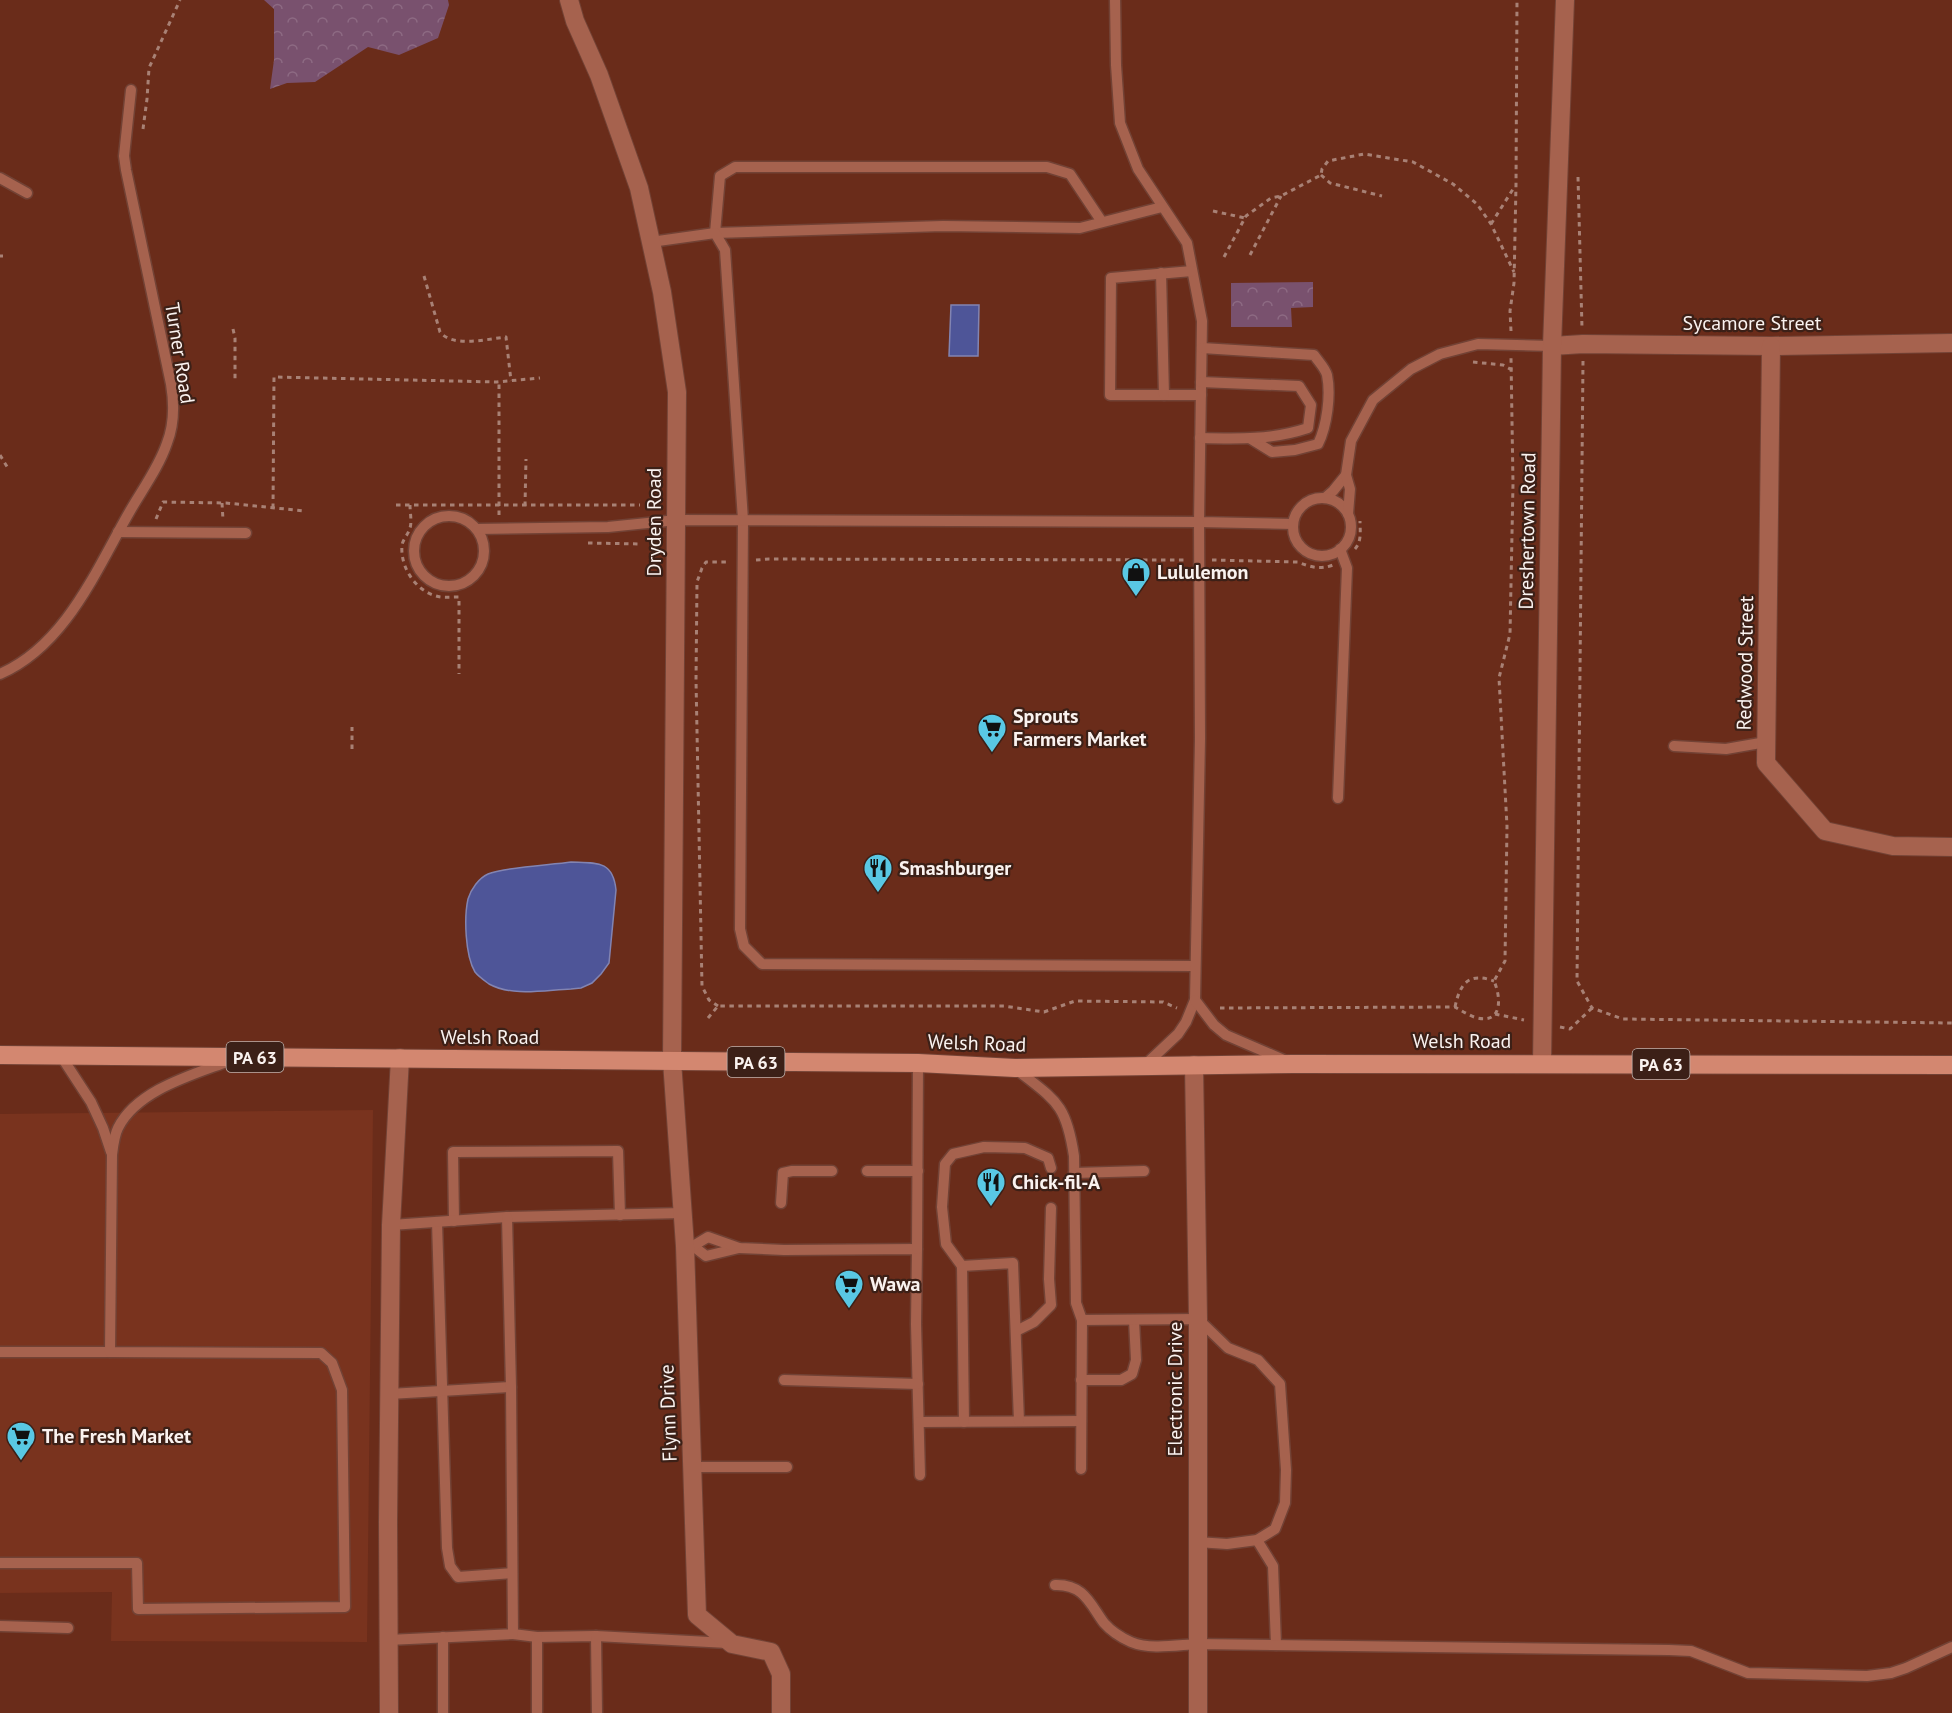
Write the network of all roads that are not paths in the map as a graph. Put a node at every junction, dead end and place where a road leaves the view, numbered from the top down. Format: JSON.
{"nodes":[{"id":1,"x":569,"y":0,"type":"edge"},
{"id":2,"x":1115,"y":0,"type":"edge"},
{"id":3,"x":1565,"y":0,"type":"edge"},
{"id":4,"x":131,"y":90,"type":"dead end"},
{"id":5,"x":0,"y":178,"type":"edge"},
{"id":6,"x":27,"y":193,"type":"dead end"},
{"id":7,"x":1162,"y":207,"type":"junction"},
{"id":8,"x":1102,"y":222,"type":"junction"},
{"id":9,"x":715,"y":233,"type":"junction"},
{"id":10,"x":651,"y":242,"type":"junction"},
{"id":11,"x":1192,"y":271,"type":"junction"},
{"id":12,"x":1161,"y":273,"type":"junction"},
{"id":13,"x":1952,"y":343,"type":"edge"},
{"id":14,"x":1552,"y":346,"type":"junction"},
{"id":15,"x":1771,"y":346,"type":"junction"},
{"id":16,"x":1202,"y":348,"type":"junction"},
{"id":17,"x":1201,"y":382,"type":"junction"},
{"id":18,"x":1164,"y":395,"type":"junction"},
{"id":19,"x":1201,"y":395,"type":"junction"},
{"id":20,"x":1200,"y":438,"type":"junction"},
{"id":21,"x":1251,"y":440,"type":"junction"},
{"id":22,"x":1346,"y":475,"type":"junction"},
{"id":23,"x":1324,"y":498,"type":"junction"},
{"id":24,"x":1348,"y":514,"type":"junction"},
{"id":25,"x":676,"y":520,"type":"junction"},
{"id":26,"x":743,"y":520,"type":"junction"},
{"id":27,"x":1199,"y":522,"type":"junction"},
{"id":28,"x":1293,"y":524,"type":"junction"},
{"id":29,"x":477,"y":529,"type":"junction"},
{"id":30,"x":118,"y":532,"type":"junction"},
{"id":31,"x":246,"y":533,"type":"dead end"},
{"id":32,"x":1340,"y":549,"type":"junction"},
{"id":33,"x":0,"y":674,"type":"edge"},
{"id":34,"x":1766,"y":742,"type":"junction"},
{"id":35,"x":1674,"y":746,"type":"dead end"},
{"id":36,"x":1338,"y":798,"type":"dead end"},
{"id":37,"x":1952,"y":847,"type":"edge"},
{"id":38,"x":1195,"y":966,"type":"junction"},
{"id":39,"x":1195,"y":1000,"type":"junction"},
{"id":40,"x":0,"y":1055,"type":"edge"},
{"id":41,"x":61,"y":1056,"type":"junction"},
{"id":42,"x":240,"y":1057,"type":"junction"},
{"id":43,"x":400,"y":1058,"type":"junction"},
{"id":44,"x":672,"y":1061,"type":"junction"},
{"id":45,"x":918,"y":1063,"type":"junction"},
{"id":46,"x":1293,"y":1064,"type":"junction"},
{"id":47,"x":1542,"y":1064,"type":"junction"},
{"id":48,"x":1194,"y":1065,"type":"junction"},
{"id":49,"x":1952,"y":1065,"type":"edge"},
{"id":50,"x":1144,"y":1066,"type":"junction"},
{"id":51,"x":1015,"y":1068,"type":"junction"},
{"id":52,"x":112,"y":1155,"type":"junction"},
{"id":53,"x":1051,"y":1168,"type":"dead end"},
{"id":54,"x":832,"y":1171,"type":"dead end"},
{"id":55,"x":867,"y":1171,"type":"dead end"},
{"id":56,"x":918,"y":1171,"type":"junction"},
{"id":57,"x":1144,"y":1171,"type":"dead end"},
{"id":58,"x":1074,"y":1173,"type":"junction"},
{"id":59,"x":781,"y":1203,"type":"dead end"},
{"id":60,"x":1051,"y":1208,"type":"dead end"},
{"id":61,"x":683,"y":1213,"type":"junction"},
{"id":62,"x":620,"y":1215,"type":"junction"},
{"id":63,"x":507,"y":1217,"type":"junction"},
{"id":64,"x":454,"y":1221,"type":"junction"},
{"id":65,"x":437,"y":1222,"type":"junction"},
{"id":66,"x":391,"y":1225,"type":"junction"},
{"id":67,"x":689,"y":1247,"type":"junction"},
{"id":68,"x":739,"y":1248,"type":"junction"},
{"id":69,"x":917,"y":1249,"type":"junction"},
{"id":70,"x":962,"y":1266,"type":"junction"},
{"id":71,"x":1198,"y":1319,"type":"junction"},
{"id":72,"x":1082,"y":1320,"type":"junction"},
{"id":73,"x":1134,"y":1320,"type":"junction"},
{"id":74,"x":1016,"y":1331,"type":"junction"},
{"id":75,"x":0,"y":1352,"type":"edge"},
{"id":76,"x":110,"y":1352,"type":"junction"},
{"id":77,"x":784,"y":1380,"type":"dead end"},
{"id":78,"x":1082,"y":1380,"type":"junction"},
{"id":79,"x":918,"y":1384,"type":"junction"},
{"id":80,"x":511,"y":1387,"type":"junction"},
{"id":81,"x":444,"y":1391,"type":"junction"},
{"id":82,"x":389,"y":1394,"type":"junction"},
{"id":83,"x":1019,"y":1421,"type":"junction"},
{"id":84,"x":1081,"y":1421,"type":"junction"},
{"id":85,"x":919,"y":1422,"type":"junction"},
{"id":86,"x":964,"y":1422,"type":"junction"},
{"id":87,"x":692,"y":1467,"type":"junction"},
{"id":88,"x":787,"y":1467,"type":"dead end"},
{"id":89,"x":1081,"y":1469,"type":"dead end"},
{"id":90,"x":920,"y":1475,"type":"dead end"},
{"id":91,"x":1257,"y":1540,"type":"junction"},
{"id":92,"x":1197,"y":1542,"type":"junction"},
{"id":93,"x":0,"y":1563,"type":"edge"},
{"id":94,"x":512,"y":1573,"type":"junction"},
{"id":95,"x":1055,"y":1585,"type":"dead end"},
{"id":96,"x":0,"y":1626,"type":"edge"},
{"id":97,"x":68,"y":1628,"type":"dead end"},
{"id":98,"x":513,"y":1635,"type":"junction"},
{"id":99,"x":596,"y":1636,"type":"junction"},
{"id":100,"x":443,"y":1637,"type":"junction"},
{"id":101,"x":537,"y":1637,"type":"junction"},
{"id":102,"x":388,"y":1640,"type":"junction"},
{"id":103,"x":732,"y":1644,"type":"junction"},
{"id":104,"x":1197,"y":1644,"type":"junction"},
{"id":105,"x":1276,"y":1645,"type":"junction"},
{"id":106,"x":1952,"y":1647,"type":"edge"},
{"id":107,"x":389,"y":1713,"type":"edge"},
{"id":108,"x":443,"y":1713,"type":"edge"},
{"id":109,"x":537,"y":1713,"type":"edge"},
{"id":110,"x":597,"y":1713,"type":"edge"},
{"id":111,"x":781,"y":1713,"type":"edge"},
{"id":112,"x":1198,"y":1713,"type":"edge"}],
"edges":[{"from":1,"to":10,"type":"street","name":"Dryden Road"},
{"from":2,"to":7,"type":"lane"},
{"from":3,"to":14,"type":"street","name":"Dreshertown Road"},
{"from":4,"to":30,"type":"lane","name":"Turner Road"},
{"from":5,"to":6,"type":"lane"},
{"from":7,"to":8,"type":"lane"},
{"from":7,"to":11,"type":"lane"},
{"from":8,"to":9,"type":"lane"},
{"from":8,"to":9,"type":"lane"},
{"from":9,"to":10,"type":"lane"},
{"from":9,"to":26,"type":"lane"},
{"from":10,"to":25,"type":"street","name":"Dryden Road"},
{"from":11,"to":12,"type":"lane"},
{"from":11,"to":16,"type":"lane"},
{"from":12,"to":18,"type":"lane"},
{"from":12,"to":18,"type":"lane"},
{"from":13,"to":15,"type":"street","name":"Sycamore Street"},
{"from":14,"to":15,"type":"street","name":"Sycamore Street"},
{"from":14,"to":22,"type":"lane"},
{"from":14,"to":47,"type":"street","name":"Dreshertown Road"},
{"from":15,"to":34,"type":"street","name":"Redwood Street"},
{"from":16,"to":17,"type":"lane"},
{"from":16,"to":21,"type":"lane"},
{"from":17,"to":19,"type":"lane"},
{"from":17,"to":21,"type":"lane"},
{"from":18,"to":19,"type":"lane"},
{"from":19,"to":20,"type":"lane"},
{"from":20,"to":21,"type":"lane"},
{"from":20,"to":27,"type":"lane"},
{"from":22,"to":23,"type":"lane"},
{"from":22,"to":24,"type":"lane"},
{"from":23,"to":24,"type":"lane"},
{"from":23,"to":28,"type":"lane"},
{"from":24,"to":32,"type":"lane"},
{"from":25,"to":26,"type":"lane"},
{"from":25,"to":29,"type":"lane"},
{"from":25,"to":44,"type":"street","name":"Dryden Road"},
{"from":26,"to":27,"type":"lane"},
{"from":26,"to":38,"type":"lane"},
{"from":27,"to":28,"type":"lane"},
{"from":27,"to":38,"type":"lane"},
{"from":28,"to":32,"type":"lane"},
{"from":29,"to":29,"type":"lane"},
{"from":30,"to":31,"type":"lane"},
{"from":30,"to":33,"type":"lane","name":"Turner Road"},
{"from":32,"to":36,"type":"lane"},
{"from":34,"to":35,"type":"lane"},
{"from":34,"to":37,"type":"street","name":"Redwood Street"},
{"from":38,"to":39,"type":"lane"},
{"from":39,"to":46,"type":"lane"},
{"from":39,"to":50,"type":"lane"},
{"from":40,"to":41,"type":"main road","name":"Welsh Road","number":"PA 63"},
{"from":41,"to":42,"type":"main road","name":"Welsh Road","number":"PA 63"},
{"from":41,"to":52,"type":"lane"},
{"from":42,"to":43,"type":"main road","name":"Welsh Road","number":"PA 63"},
{"from":42,"to":52,"type":"lane"},
{"from":43,"to":44,"type":"main road","name":"Welsh Road","number":"PA 63"},
{"from":43,"to":66,"type":"street"},
{"from":44,"to":45,"type":"main road","name":"Welsh Road","number":"PA 63"},
{"from":44,"to":61,"type":"street","name":"Flynn Drive"},
{"from":45,"to":51,"type":"main road","name":"Welsh Road","number":"PA 63"},
{"from":45,"to":56,"type":"lane"},
{"from":46,"to":47,"type":"main road","name":"Welsh Road","number":"PA 63"},
{"from":46,"to":48,"type":"main road","name":"Welsh Road","number":"PA 63"},
{"from":47,"to":49,"type":"main road","name":"Welsh Road","number":"PA 63"},
{"from":48,"to":50,"type":"main road","name":"Welsh Road","number":"PA 63"},
{"from":48,"to":71,"type":"street","name":"Electronic Drive"},
{"from":50,"to":51,"type":"main road","name":"Welsh Road","number":"PA 63"},
{"from":51,"to":58,"type":"lane"},
{"from":52,"to":76,"type":"lane"},
{"from":53,"to":70,"type":"lane"},
{"from":54,"to":59,"type":"lane"},
{"from":55,"to":56,"type":"lane"},
{"from":56,"to":69,"type":"lane"},
{"from":57,"to":58,"type":"lane"},
{"from":58,"to":72,"type":"lane"},
{"from":60,"to":74,"type":"lane"},
{"from":61,"to":62,"type":"lane"},
{"from":61,"to":67,"type":"street","name":"Flynn Drive"},
{"from":62,"to":63,"type":"lane"},
{"from":62,"to":64,"type":"lane"},
{"from":63,"to":64,"type":"lane"},
{"from":63,"to":80,"type":"lane"},
{"from":64,"to":65,"type":"lane"},
{"from":65,"to":66,"type":"lane"},
{"from":65,"to":81,"type":"lane"},
{"from":66,"to":82,"type":"street"},
{"from":67,"to":68,"type":"lane"},
{"from":67,"to":68,"type":"lane"},
{"from":67,"to":87,"type":"street","name":"Flynn Drive"},
{"from":68,"to":69,"type":"lane"},
{"from":69,"to":79,"type":"lane"},
{"from":70,"to":74,"type":"lane"},
{"from":70,"to":86,"type":"lane"},
{"from":71,"to":73,"type":"lane"},
{"from":71,"to":91,"type":"lane"},
{"from":71,"to":92,"type":"street","name":"Electronic Drive"},
{"from":72,"to":73,"type":"lane"},
{"from":72,"to":78,"type":"lane"},
{"from":73,"to":78,"type":"lane"},
{"from":74,"to":83,"type":"lane"},
{"from":75,"to":76,"type":"lane"},
{"from":76,"to":93,"type":"lane"},
{"from":77,"to":79,"type":"lane"},
{"from":78,"to":84,"type":"lane"},
{"from":79,"to":85,"type":"lane"},
{"from":80,"to":81,"type":"lane"},
{"from":80,"to":94,"type":"lane"},
{"from":81,"to":82,"type":"lane"},
{"from":81,"to":94,"type":"lane"},
{"from":82,"to":102,"type":"street"},
{"from":83,"to":84,"type":"lane"},
{"from":83,"to":86,"type":"lane"},
{"from":84,"to":89,"type":"lane"},
{"from":85,"to":86,"type":"lane"},
{"from":85,"to":90,"type":"lane"},
{"from":87,"to":88,"type":"lane"},
{"from":87,"to":103,"type":"street","name":"Flynn Drive"},
{"from":91,"to":92,"type":"lane"},
{"from":91,"to":105,"type":"lane"},
{"from":92,"to":104,"type":"street","name":"Electronic Drive"},
{"from":94,"to":98,"type":"lane"},
{"from":95,"to":104,"type":"lane"},
{"from":96,"to":97,"type":"lane"},
{"from":98,"to":100,"type":"lane"},
{"from":98,"to":101,"type":"lane"},
{"from":99,"to":101,"type":"lane"},
{"from":99,"to":103,"type":"lane"},
{"from":99,"to":110,"type":"lane"},
{"from":100,"to":102,"type":"lane"},
{"from":100,"to":108,"type":"lane"},
{"from":101,"to":109,"type":"lane"},
{"from":102,"to":107,"type":"street"},
{"from":103,"to":111,"type":"street","name":"Flynn Drive"},
{"from":104,"to":105,"type":"lane"},
{"from":104,"to":112,"type":"street","name":"Electronic Drive"},
{"from":105,"to":106,"type":"lane"}]}
